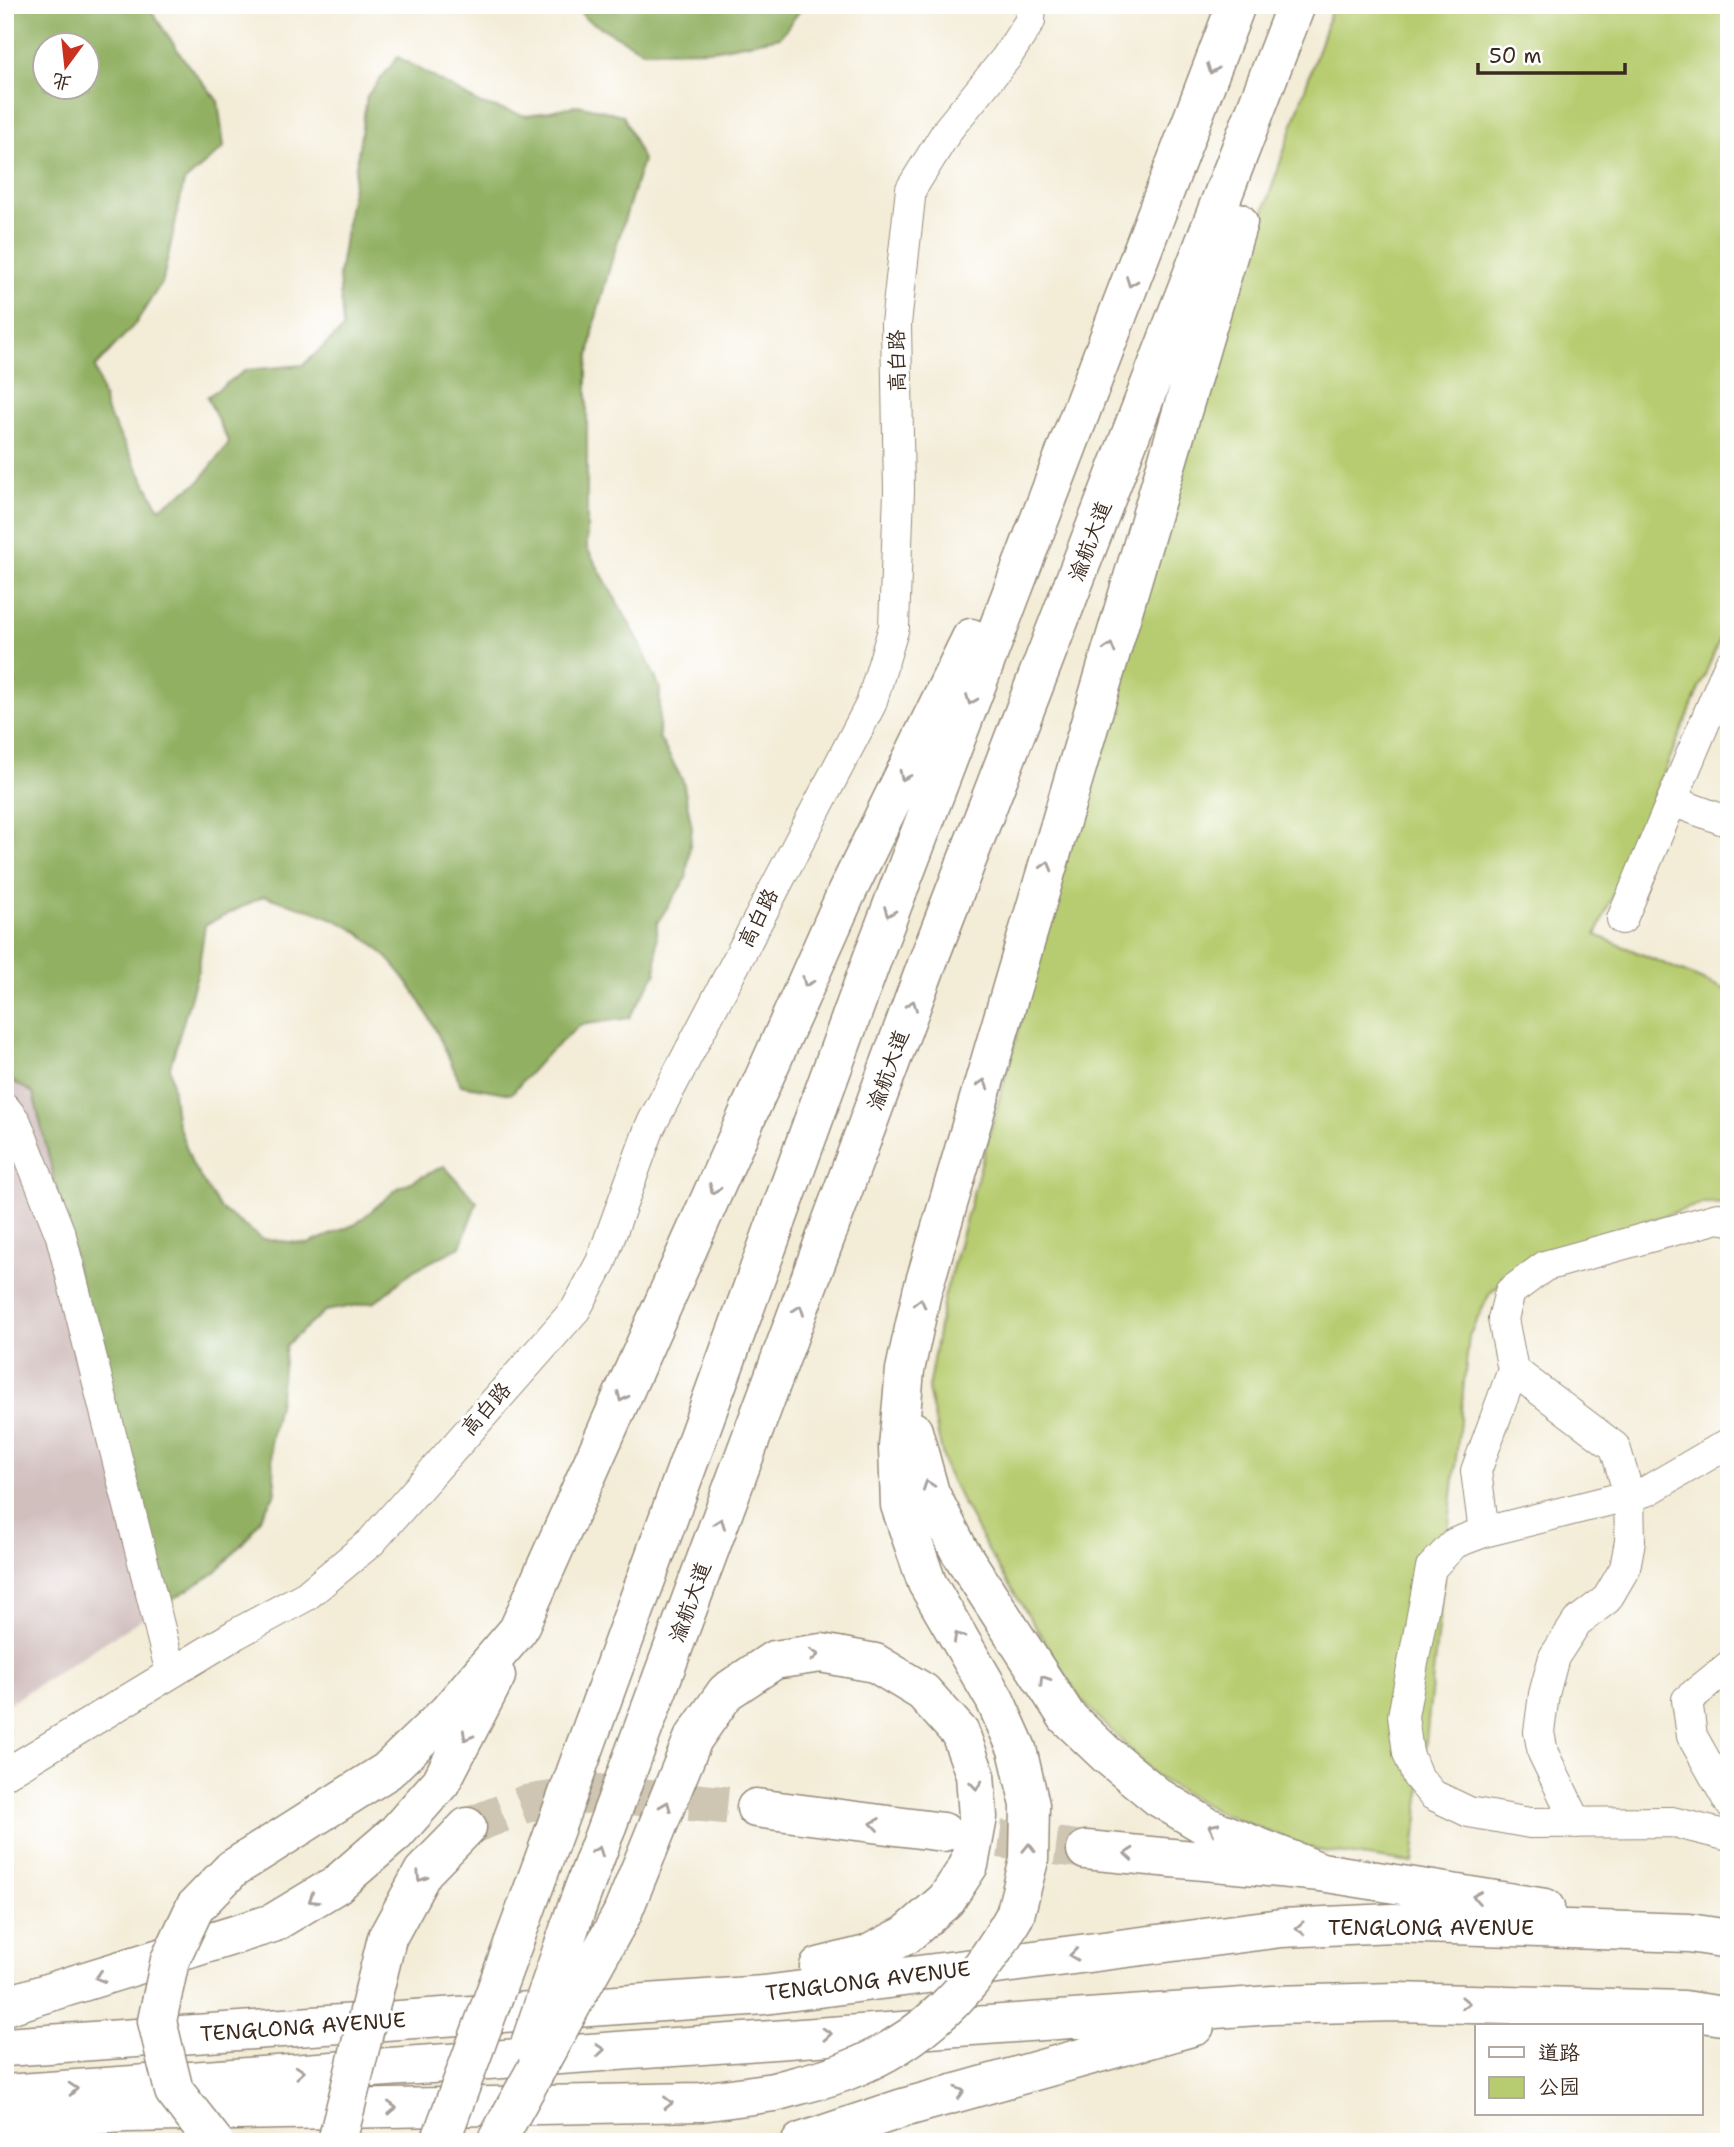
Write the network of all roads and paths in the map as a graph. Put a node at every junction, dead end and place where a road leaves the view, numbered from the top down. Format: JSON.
{"nodes":[{"id":1,"x":1031,"y":5,"type":"edge"},
{"id":2,"x":1236,"y":5,"type":"edge"},
{"id":3,"x":1296,"y":5,"type":"edge"},
{"id":4,"x":1304,"y":5,"type":"edge"},
{"id":5,"x":1084,"y":406,"type":"junction"},
{"id":6,"x":1729,"y":665,"type":"edge"},
{"id":7,"x":1672,"y":801,"type":"junction"},
{"id":8,"x":1729,"y":822,"type":"edge"},
{"id":9,"x":1622,"y":919,"type":"dead end"},
{"id":10,"x":5,"y":1108,"type":"edge"},
{"id":11,"x":1729,"y":1220,"type":"edge"},
{"id":12,"x":905,"y":1370,"type":"junction"},
{"id":13,"x":1513,"y":1370,"type":"junction"},
{"id":14,"x":1724,"y":1455,"type":"edge"},
{"id":15,"x":1629,"y":1495,"type":"junction"},
{"id":16,"x":1483,"y":1532,"type":"junction"},
{"id":17,"x":518,"y":1630,"type":"junction"},
{"id":18,"x":1729,"y":1666,"type":"edge"},
{"id":19,"x":170,"y":1673,"type":"junction"},
{"id":20,"x":5,"y":1774,"type":"edge"},
{"id":21,"x":1729,"y":1802,"type":"edge"},
{"id":22,"x":756,"y":1808,"type":"tunnel mouth"},
{"id":23,"x":1577,"y":1823,"type":"junction"},
{"id":24,"x":467,"y":1827,"type":"tunnel mouth"},
{"id":25,"x":943,"y":1832,"type":"tunnel mouth"},
{"id":26,"x":1729,"y":1836,"type":"edge"},
{"id":27,"x":1086,"y":1850,"type":"tunnel mouth"},
{"id":28,"x":1321,"y":1872,"type":"junction"},
{"id":29,"x":1689,"y":1933,"type":"junction"},
{"id":30,"x":1729,"y":1939,"type":"edge"},
{"id":31,"x":1272,"y":2005,"type":"junction"},
{"id":32,"x":5,"y":2006,"type":"edge"},
{"id":33,"x":1729,"y":2017,"type":"edge"},
{"id":34,"x":5,"y":2025,"type":"edge"},
{"id":35,"x":5,"y":2047,"type":"edge"},
{"id":36,"x":5,"y":2094,"type":"edge"},
{"id":37,"x":903,"y":2108,"type":"junction"},
{"id":38,"x":5,"y":2123,"type":"edge"},
{"id":39,"x":52,"y":2142,"type":"edge"},
{"id":40,"x":214,"y":2142,"type":"edge"},
{"id":41,"x":337,"y":2142,"type":"edge"},
{"id":42,"x":440,"y":2142,"type":"edge"},
{"id":43,"x":496,"y":2142,"type":"edge"},
{"id":44,"x":778,"y":2142,"type":"edge"},
{"id":45,"x":801,"y":2142,"type":"edge"}],
"edges":[{"from":1,"to":19,"type":"street","name":"高白路"},
{"from":2,"to":5,"type":"highway","one_way":true},
{"from":43,"to":3,"type":"highway","name":"渝航大道","one_way":true,"bridge":true},
{"from":12,"to":4,"type":"highway","one_way":true},
{"from":5,"to":17,"type":"highway","one_way":true},
{"from":5,"to":42,"type":"highway","one_way":true,"bridge":true},
{"from":6,"to":7,"type":"street"},
{"from":7,"to":8,"type":"street"},
{"from":7,"to":9,"type":"street"},
{"from":10,"to":19,"type":"street"},
{"from":11,"to":13,"type":"street"},
{"from":28,"to":12,"type":"highway","one_way":true},
{"from":38,"to":12,"type":"highway","one_way":true,"bridge":true},
{"from":13,"to":15,"type":"street"},
{"from":13,"to":16,"type":"street"},
{"from":14,"to":15,"type":"street"},
{"from":15,"to":16,"type":"street"},
{"from":15,"to":23,"type":"street"},
{"from":16,"to":23,"type":"street"},
{"from":17,"to":32,"type":"highway","one_way":true},
{"from":17,"to":40,"type":"highway","bridge":true},
{"from":18,"to":21,"type":"street"},
{"from":19,"to":20,"type":"street","name":"高白路"},
{"from":25,"to":22,"type":"highway","one_way":true},
{"from":23,"to":26,"type":"street"},
{"from":24,"to":41,"type":"highway","one_way":true,"bridge":true},
{"from":28,"to":27,"type":"highway","one_way":true},
{"from":29,"to":28,"type":"highway","one_way":true},
{"from":29,"to":30,"type":"highway","name":"TENGLONG AVENUE"},
{"from":29,"to":35,"type":"highway","name":"TENGLONG AVENUE","one_way":true},
{"from":31,"to":33,"type":"highway","one_way":true},
{"from":36,"to":31,"type":"highway","one_way":true},
{"from":37,"to":31,"type":"highway","one_way":true},
{"from":43,"to":34,"type":"highway","one_way":true,"bridge":true},
{"from":37,"to":44,"type":"highway"},
{"from":37,"to":45,"type":"highway"},
{"from":38,"to":39,"type":"highway"}]}
